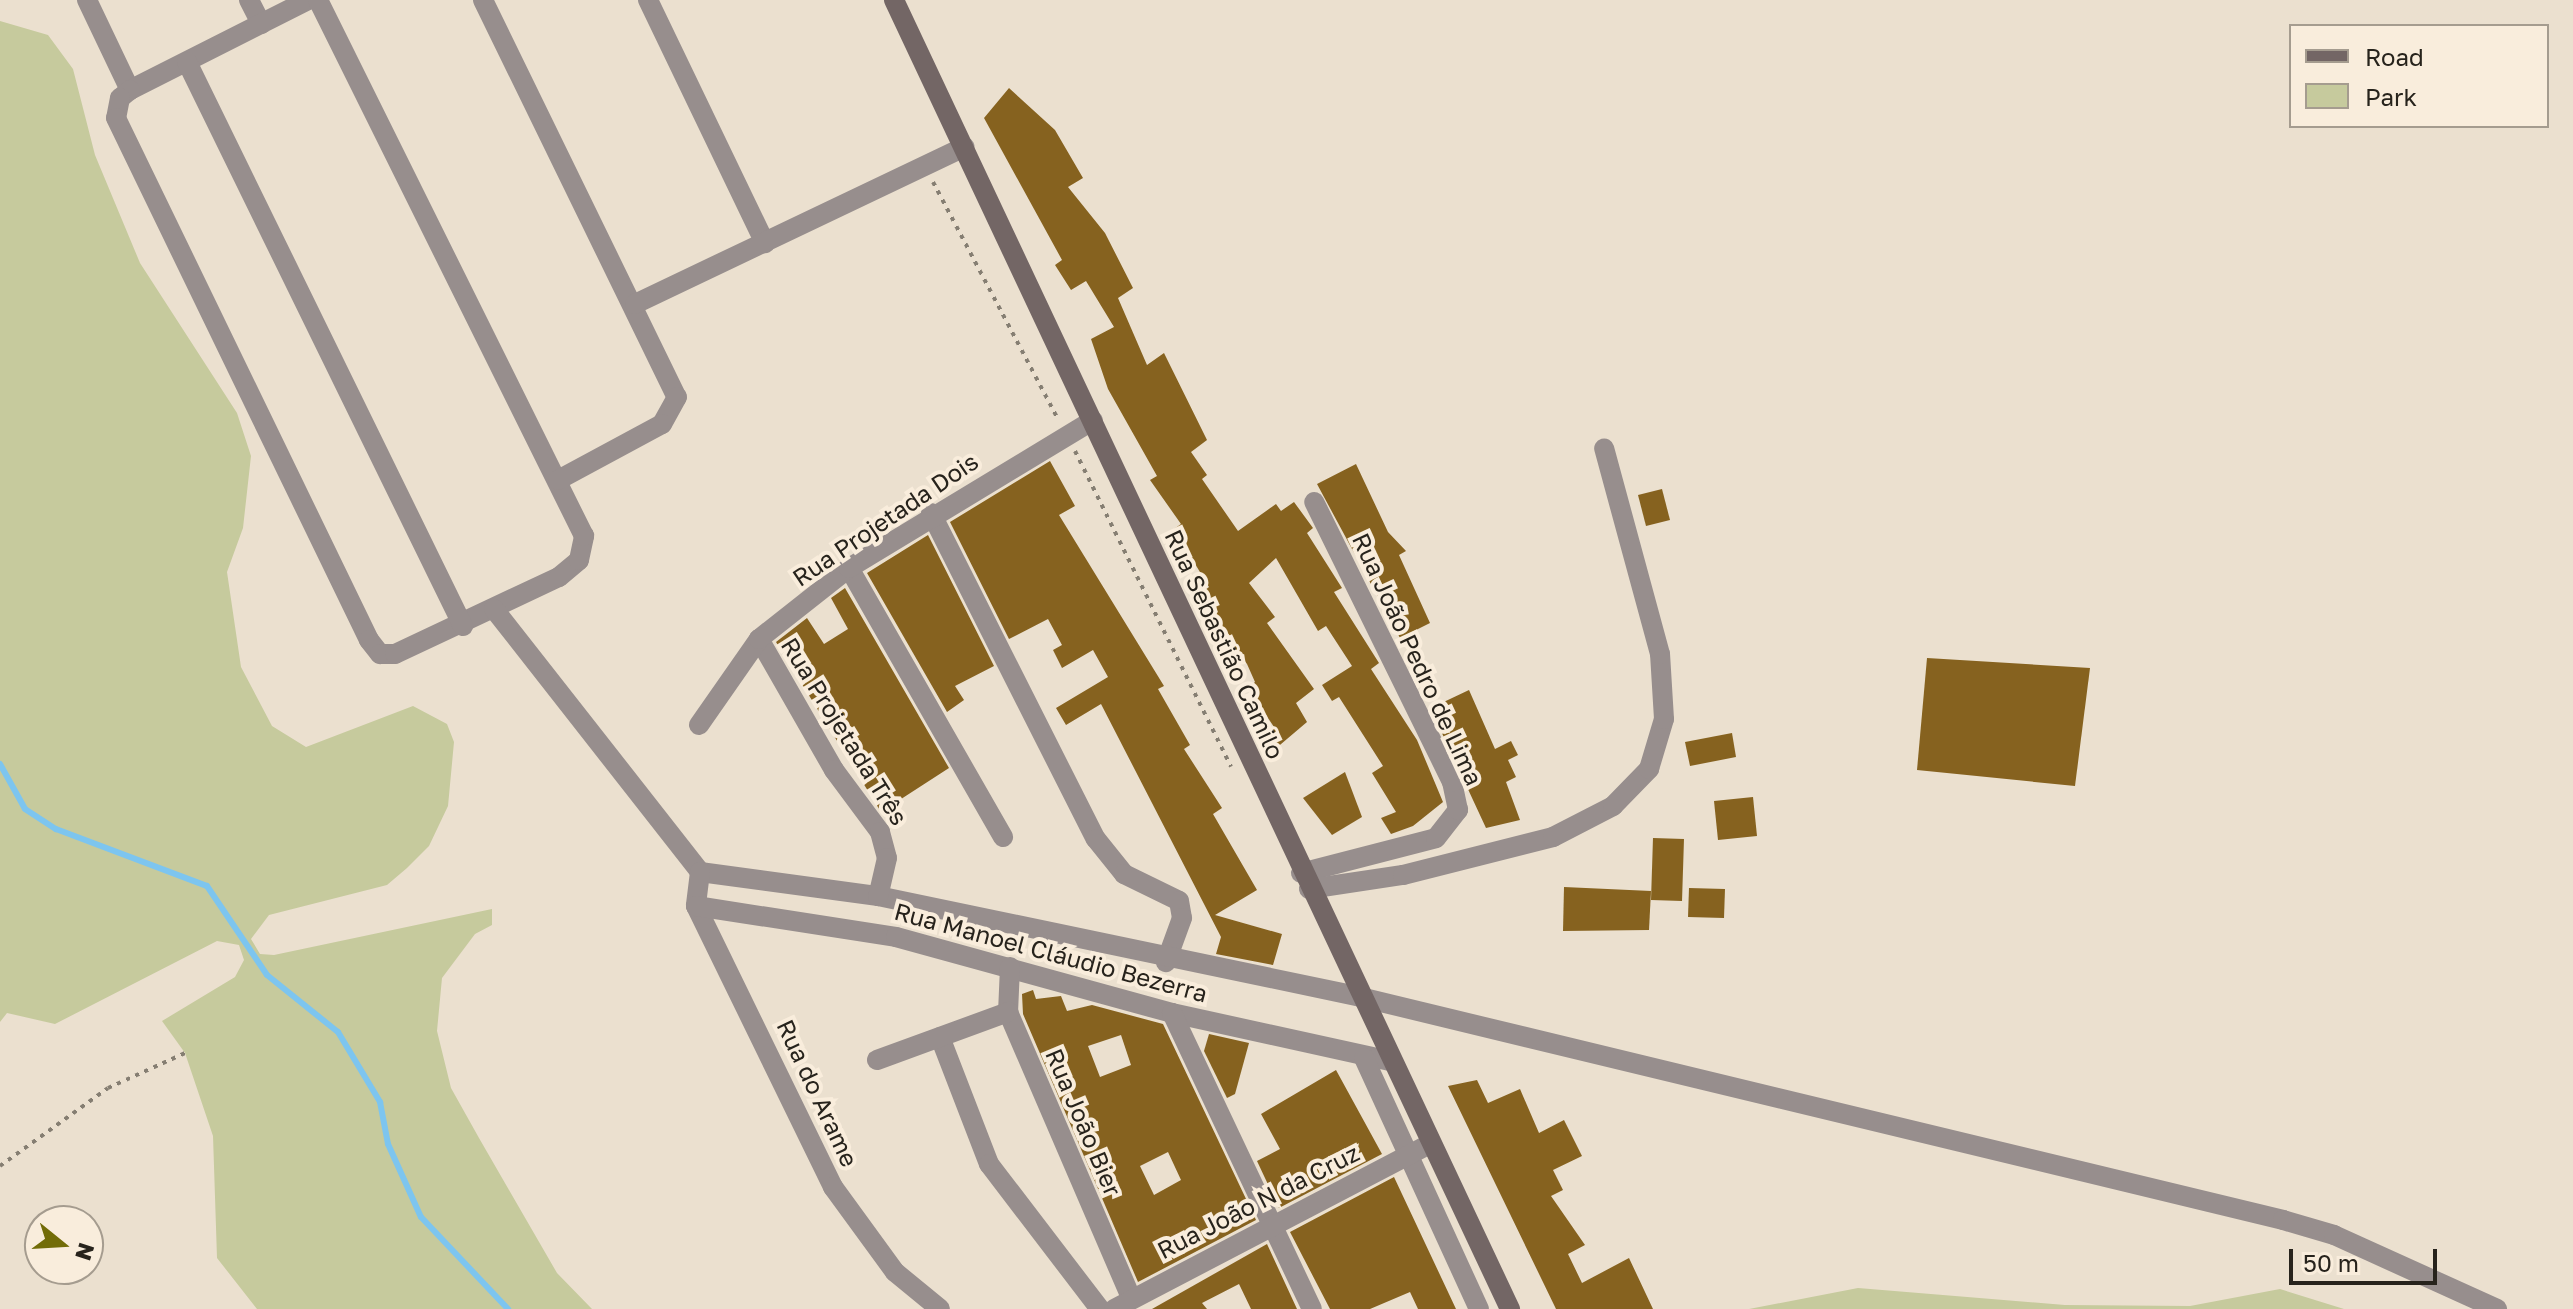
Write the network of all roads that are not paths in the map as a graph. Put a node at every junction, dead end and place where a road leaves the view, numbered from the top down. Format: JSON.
{"nodes":[{"id":1,"x":87,"y":0,"type":"edge"},
{"id":2,"x":249,"y":0,"type":"edge"},
{"id":3,"x":308,"y":0,"type":"edge"},
{"id":4,"x":318,"y":0,"type":"edge"},
{"id":5,"x":483,"y":0,"type":"edge"},
{"id":6,"x":648,"y":0,"type":"edge"},
{"id":7,"x":894,"y":0,"type":"edge"},
{"id":8,"x":261,"y":24,"type":"junction"},
{"id":9,"x":187,"y":62,"type":"junction"},
{"id":10,"x":130,"y":90,"type":"junction"},
{"id":11,"x":964,"y":147,"type":"junction"},
{"id":12,"x":765,"y":243,"type":"junction"},
{"id":13,"x":635,"y":304,"type":"junction"},
{"id":14,"x":1093,"y":420,"type":"junction"},
{"id":15,"x":1604,"y":448,"type":"dead end"},
{"id":16,"x":558,"y":480,"type":"junction"},
{"id":17,"x":1314,"y":502,"type":"dead end"},
{"id":18,"x":931,"y":513,"type":"junction"},
{"id":19,"x":849,"y":568,"type":"junction"},
{"id":20,"x":494,"y":609,"type":"junction"},
{"id":21,"x":463,"y":626,"type":"junction"},
{"id":22,"x":759,"y":639,"type":"junction"},
{"id":23,"x":699,"y":725,"type":"dead end"},
{"id":24,"x":1003,"y":837,"type":"dead end"},
{"id":25,"x":700,"y":872,"type":"junction"},
{"id":26,"x":1305,"y":881,"type":"junction"},
{"id":27,"x":878,"y":896,"type":"junction"},
{"id":28,"x":696,"y":906,"type":"junction"},
{"id":29,"x":1166,"y":962,"type":"junction"},
{"id":30,"x":1010,"y":967,"type":"junction"},
{"id":31,"x":1360,"y":997,"type":"junction"},
{"id":32,"x":1008,"y":1012,"type":"junction"},
{"id":33,"x":1172,"y":1013,"type":"junction"},
{"id":34,"x":940,"y":1037,"type":"junction"},
{"id":35,"x":1364,"y":1058,"type":"junction"},
{"id":36,"x":877,"y":1060,"type":"dead end"},
{"id":37,"x":1390,"y":1061,"type":"junction"},
{"id":38,"x":1429,"y":1144,"type":"junction"},
{"id":39,"x":1404,"y":1154,"type":"junction"},
{"id":40,"x":1271,"y":1226,"type":"junction"},
{"id":41,"x":1130,"y":1295,"type":"junction"},
{"id":42,"x":940,"y":1309,"type":"edge"},
{"id":43,"x":1100,"y":1309,"type":"edge"},
{"id":44,"x":1114,"y":1309,"type":"edge"},
{"id":45,"x":1312,"y":1309,"type":"edge"},
{"id":46,"x":1479,"y":1309,"type":"edge"},
{"id":47,"x":1510,"y":1309,"type":"edge"},
{"id":48,"x":2497,"y":1309,"type":"edge"}],
"edges":[{"from":1,"to":10,"type":"street"},
{"from":2,"to":8,"type":"street"},
{"from":3,"to":8,"type":"street"},
{"from":4,"to":16,"type":"street"},
{"from":5,"to":13,"type":"street"},
{"from":6,"to":12,"type":"street"},
{"from":7,"to":11,"type":"main road","name":"Rua Sebastião Camilo"},
{"from":8,"to":9,"type":"street"},
{"from":9,"to":10,"type":"street"},
{"from":9,"to":21,"type":"street"},
{"from":10,"to":21,"type":"street"},
{"from":11,"to":12,"type":"street"},
{"from":11,"to":14,"type":"main road","name":"Rua Sebastião Camilo"},
{"from":12,"to":13,"type":"street"},
{"from":13,"to":16,"type":"street"},
{"from":14,"to":18,"type":"street","name":"Rua Projetada Dois"},
{"from":14,"to":26,"type":"main road","name":"Rua Sebastião Camilo"},
{"from":15,"to":26,"type":"street"},
{"from":16,"to":20,"type":"street"},
{"from":17,"to":26,"type":"street","name":"Rua João Pedro de Lima"},
{"from":18,"to":19,"type":"street","name":"Rua Projetada Dois"},
{"from":18,"to":29,"type":"street"},
{"from":19,"to":22,"type":"street","name":"Rua Projetada Dois"},
{"from":19,"to":24,"type":"street"},
{"from":20,"to":21,"type":"street"},
{"from":20,"to":25,"type":"street"},
{"from":22,"to":23,"type":"street","name":"Rua Projetada Dois"},
{"from":22,"to":27,"type":"street","name":"Rua Projetada Três"},
{"from":25,"to":27,"type":"street"},
{"from":25,"to":28,"type":"street"},
{"from":26,"to":31,"type":"main road","name":"Rua Sebastião Camilo"},
{"from":27,"to":29,"type":"street"},
{"from":28,"to":30,"type":"street","name":"Rua Manoel Cláudio Bezerra"},
{"from":28,"to":42,"type":"street","name":"Rua do Arame"},
{"from":29,"to":31,"type":"street"},
{"from":30,"to":32,"type":"street","name":"Rua João Bier"},
{"from":30,"to":33,"type":"street","name":"Rua Manoel Cláudio Bezerra"},
{"from":31,"to":37,"type":"main road","name":"Rua Sebastião Camilo"},
{"from":31,"to":48,"type":"street"},
{"from":32,"to":34,"type":"street"},
{"from":32,"to":41,"type":"street","name":"Rua João Bier"},
{"from":33,"to":35,"type":"street","name":"Rua Manoel Cláudio Bezerra"},
{"from":33,"to":40,"type":"street"},
{"from":34,"to":36,"type":"street"},
{"from":34,"to":43,"type":"street"},
{"from":35,"to":37,"type":"street","name":"Rua Manoel Cláudio Bezerra"},
{"from":35,"to":39,"type":"street"},
{"from":37,"to":38,"type":"main road","name":"Rua Sebastião Camilo"},
{"from":38,"to":39,"type":"street","name":"Rua João N da Cruz"},
{"from":38,"to":47,"type":"main road","name":"Rua Sebastião Camilo"},
{"from":39,"to":40,"type":"street","name":"Rua João N da Cruz"},
{"from":39,"to":46,"type":"street"},
{"from":40,"to":41,"type":"street","name":"Rua João N da Cruz"},
{"from":40,"to":45,"type":"street"},
{"from":41,"to":44,"type":"street","name":"Rua João N da Cruz"}]}
